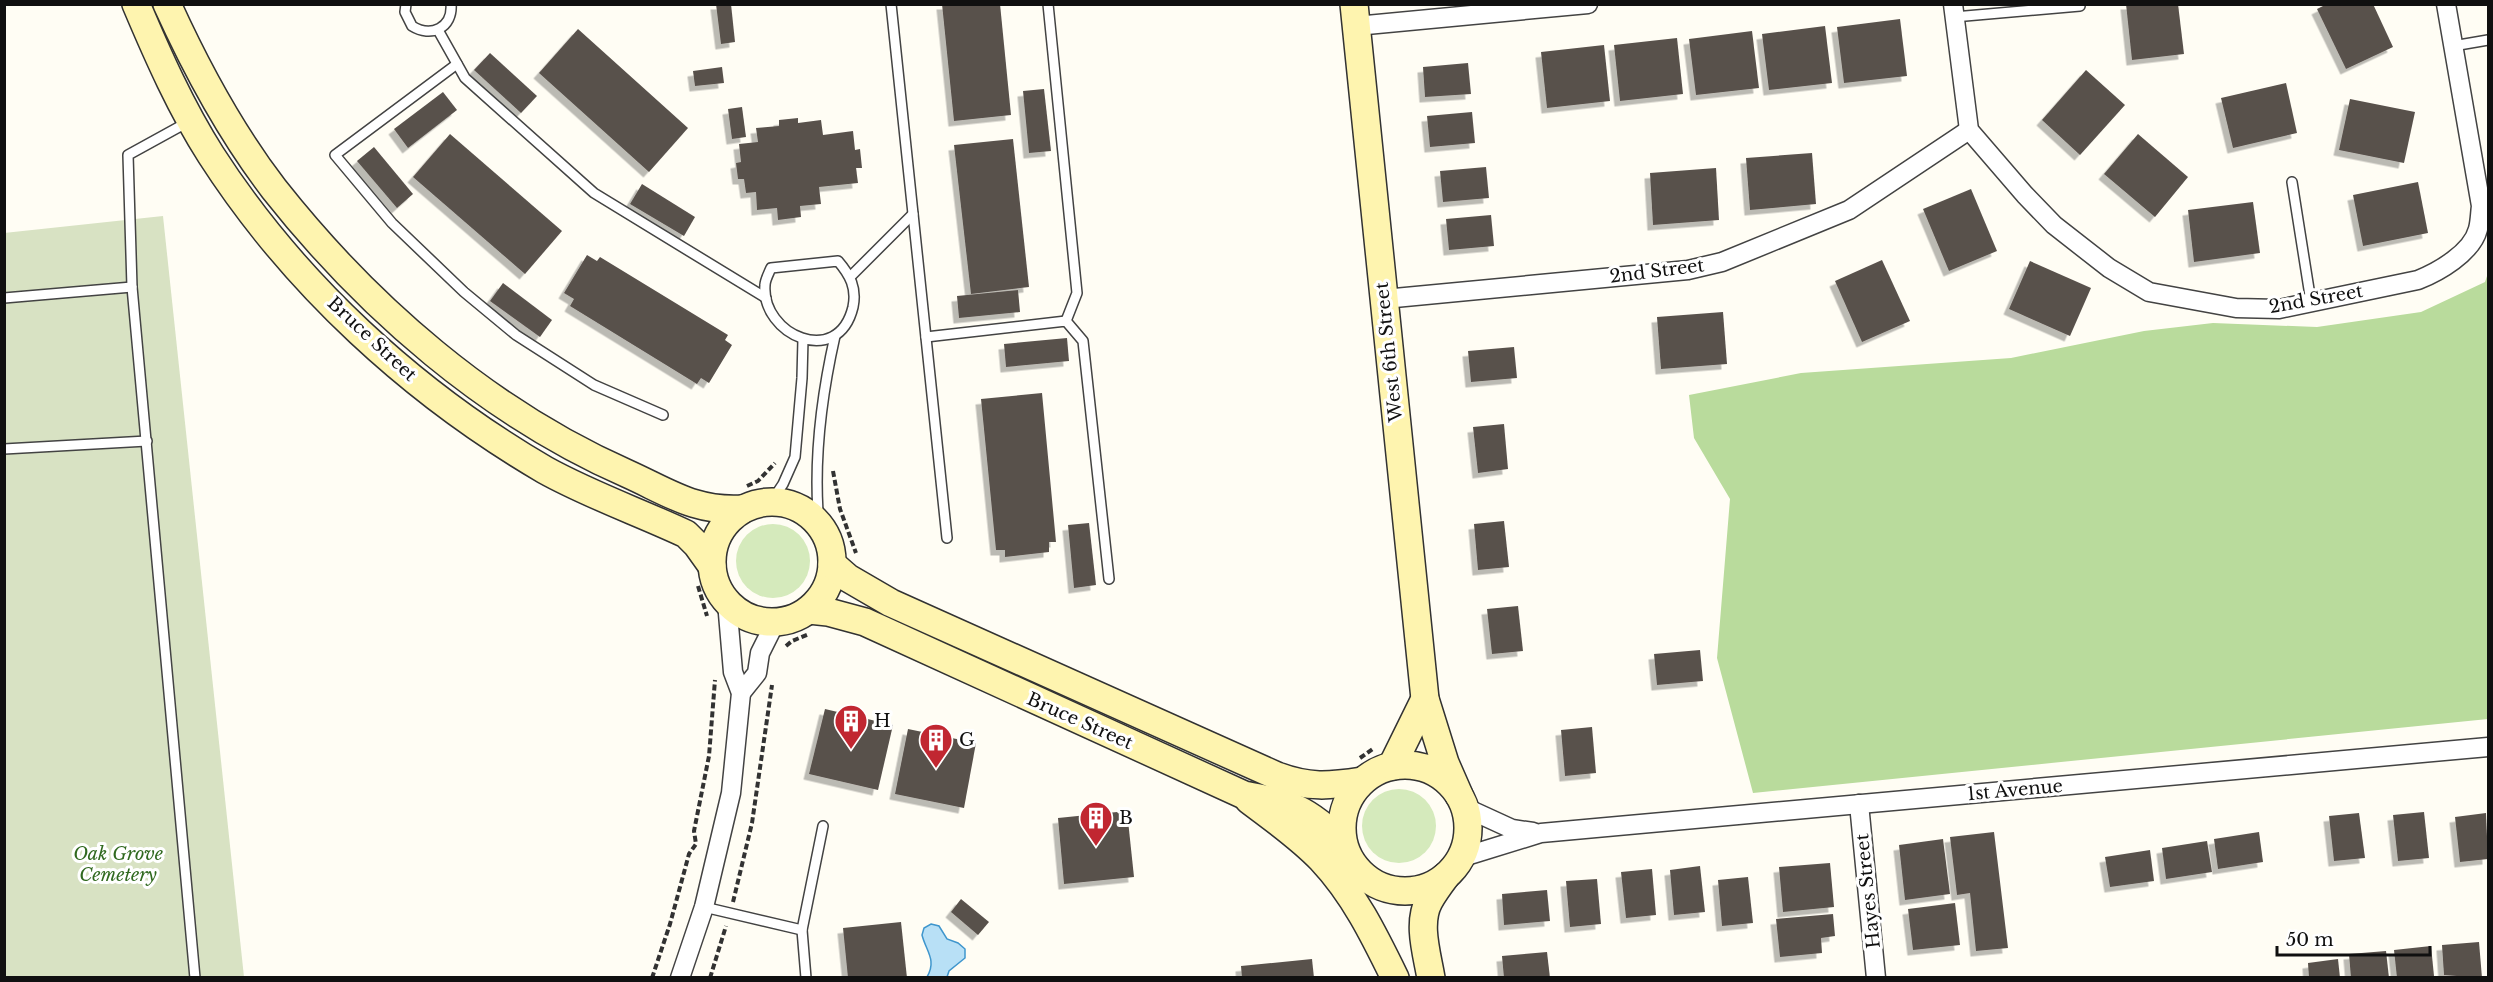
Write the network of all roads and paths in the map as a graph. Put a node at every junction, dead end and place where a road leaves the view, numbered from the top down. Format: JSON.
{"nodes":[{"id":1,"x":136,"y":4,"type":"edge"},
{"id":2,"x":165,"y":4,"type":"edge"},
{"id":3,"x":406,"y":4,"type":"edge"},
{"id":4,"x":451,"y":4,"type":"edge"},
{"id":5,"x":891,"y":4,"type":"edge"},
{"id":6,"x":1048,"y":4,"type":"edge"},
{"id":7,"x":1588,"y":4,"type":"edge"},
{"id":8,"x":2446,"y":4,"type":"edge"},
{"id":9,"x":2080,"y":6,"type":"edge"},
{"id":10,"x":1953,"y":11,"type":"edge"},
{"id":11,"x":1355,"y":15,"type":"edge"},
{"id":12,"x":438,"y":30,"type":"junction"},
{"id":13,"x":2488,"y":40,"type":"edge"},
{"id":14,"x":2453,"y":46,"type":"junction"},
{"id":15,"x":457,"y":64,"type":"junction"},
{"id":16,"x":190,"y":121,"type":"junction"},
{"id":17,"x":1969,"y":130,"type":"junction"},
{"id":18,"x":2292,"y":182,"type":"dead end"},
{"id":19,"x":273,"y":188,"type":"junction"},
{"id":20,"x":913,"y":214,"type":"junction"},
{"id":21,"x":851,"y":276,"type":"junction"},
{"id":22,"x":132,"y":287,"type":"junction"},
{"id":23,"x":4,"y":298,"type":"edge"},
{"id":24,"x":766,"y":298,"type":"junction"},
{"id":25,"x":1384,"y":299,"type":"junction"},
{"id":26,"x":2311,"y":302,"type":"junction"},
{"id":27,"x":1066,"y":321,"type":"junction"},
{"id":28,"x":835,"y":336,"type":"junction"},
{"id":29,"x":926,"y":337,"type":"junction"},
{"id":30,"x":803,"y":339,"type":"junction"},
{"id":31,"x":663,"y":416,"type":"dead end"},
{"id":32,"x":147,"y":441,"type":"junction"},
{"id":33,"x":4,"y":449,"type":"edge"},
{"id":34,"x":783,"y":466,"type":"dead end"},
{"id":35,"x":833,"y":470,"type":"dead end"},
{"id":36,"x":744,"y":498,"type":"junction"},
{"id":37,"x":771,"y":502,"type":"junction"},
{"id":38,"x":819,"y":525,"type":"junction"},
{"id":39,"x":947,"y":538,"type":"dead end"},
{"id":40,"x":859,"y":559,"type":"dead end"},
{"id":41,"x":832,"y":564,"type":"junction"},
{"id":42,"x":704,"y":574,"type":"junction"},
{"id":43,"x":1109,"y":579,"type":"dead end"},
{"id":44,"x":727,"y":602,"type":"junction"},
{"id":45,"x":813,"y":622,"type":"junction"},
{"id":46,"x":708,"y":623,"type":"dead end"},
{"id":47,"x":775,"y":623,"type":"junction"},
{"id":48,"x":781,"y":650,"type":"dead end"},
{"id":49,"x":715,"y":675,"type":"dead end"},
{"id":50,"x":772,"y":680,"type":"dead end"},
{"id":51,"x":741,"y":693,"type":"junction"},
{"id":52,"x":1425,"y":699,"type":"junction"},
{"id":53,"x":2488,"y":747,"type":"edge"},
{"id":54,"x":1385,"y":756,"type":"junction"},
{"id":55,"x":1356,"y":771,"type":"junction"},
{"id":56,"x":1244,"y":795,"type":"junction"},
{"id":57,"x":1462,"y":801,"type":"junction"},
{"id":58,"x":1859,"y":804,"type":"junction"},
{"id":59,"x":823,"y":826,"type":"dead end"},
{"id":60,"x":1541,"y":833,"type":"junction"},
{"id":61,"x":1343,"y":844,"type":"junction"},
{"id":62,"x":1453,"y":867,"type":"junction"},
{"id":63,"x":1358,"y":870,"type":"junction"},
{"id":64,"x":739,"y":881,"type":"dead end"},
{"id":65,"x":704,"y":907,"type":"junction"},
{"id":66,"x":802,"y":930,"type":"junction"},
{"id":67,"x":720,"y":950,"type":"dead end"},
{"id":68,"x":195,"y":978,"type":"edge"},
{"id":69,"x":652,"y":978,"type":"edge"},
{"id":70,"x":680,"y":978,"type":"edge"},
{"id":71,"x":710,"y":978,"type":"edge"},
{"id":72,"x":806,"y":978,"type":"edge"},
{"id":73,"x":1395,"y":978,"type":"edge"},
{"id":74,"x":1431,"y":978,"type":"edge"},
{"id":75,"x":1876,"y":978,"type":"edge"}],
"edges":[{"from":1,"to":16,"type":"street","name":"Bruce Street"},
{"from":2,"to":16,"type":"street"},
{"from":2,"to":19,"type":"street","name":"Bruce Street"},
{"from":3,"to":12,"type":"lane"},
{"from":4,"to":12,"type":"lane"},
{"from":5,"to":20,"type":"lane"},
{"from":6,"to":27,"type":"lane"},
{"from":7,"to":11,"type":"street"},
{"from":8,"to":14,"type":"street","name":"2nd Street"},
{"from":9,"to":10,"type":"lane"},
{"from":10,"to":17,"type":"street"},
{"from":11,"to":25,"type":"street","name":"West 6th Street"},
{"from":12,"to":15,"type":"lane"},
{"from":13,"to":14,"type":"lane"},
{"from":14,"to":26,"type":"street","name":"2nd Street"},
{"from":15,"to":24,"type":"lane"},
{"from":15,"to":31,"type":"lane"},
{"from":16,"to":19,"type":"street"},
{"from":16,"to":22,"type":"lane"},
{"from":16,"to":42,"type":"street","name":"Bruce Street"},
{"from":17,"to":25,"type":"street","name":"2nd Street"},
{"from":17,"to":26,"type":"street","name":"2nd Street"},
{"from":18,"to":26,"type":"lane"},
{"from":19,"to":36,"type":"street","name":"Bruce Street"},
{"from":20,"to":21,"type":"lane"},
{"from":20,"to":29,"type":"lane"},
{"from":21,"to":24,"type":"lane"},
{"from":21,"to":28,"type":"lane"},
{"from":22,"to":23,"type":"lane"},
{"from":22,"to":32,"type":"lane"},
{"from":24,"to":30,"type":"lane"},
{"from":25,"to":52,"type":"street","name":"West 6th Street"},
{"from":27,"to":29,"type":"lane"},
{"from":27,"to":43,"type":"lane"},
{"from":28,"to":30,"type":"lane"},
{"from":28,"to":38,"type":"lane"},
{"from":29,"to":39,"type":"lane"},
{"from":30,"to":37,"type":"lane"},
{"from":32,"to":33,"type":"lane"},
{"from":32,"to":68,"type":"lane"},
{"from":34,"to":36,"type":"path"},
{"from":35,"to":40,"type":"path"},
{"from":36,"to":37,"type":"street"},
{"from":36,"to":42,"type":"street"},
{"from":37,"to":38,"type":"street"},
{"from":38,"to":41,"type":"street"},
{"from":41,"to":45,"type":"street"},
{"from":41,"to":55,"type":"street","name":"Bruce Street"},
{"from":42,"to":44,"type":"street"},
{"from":42,"to":46,"type":"path"},
{"from":44,"to":47,"type":"street"},
{"from":44,"to":51,"type":"street"},
{"from":45,"to":47,"type":"street"},
{"from":45,"to":48,"type":"path"},
{"from":45,"to":56,"type":"street","name":"Bruce Street"},
{"from":47,"to":51,"type":"street"},
{"from":49,"to":69,"type":"path"},
{"from":50,"to":64,"type":"path"},
{"from":51,"to":65,"type":"street"},
{"from":52,"to":54,"type":"street"},
{"from":52,"to":57,"type":"street","name":"West 6th Street"},
{"from":53,"to":58,"type":"street","name":"1st Avenue"},
{"from":54,"to":55,"type":"street"},
{"from":54,"to":55,"type":"path"},
{"from":54,"to":57,"type":"street"},
{"from":55,"to":61,"type":"street"},
{"from":56,"to":61,"type":"street","name":"Bruce Street"},
{"from":56,"to":73,"type":"street"},
{"from":57,"to":60,"type":"street","name":"1st Avenue"},
{"from":57,"to":62,"type":"street"},
{"from":58,"to":60,"type":"street","name":"1st Avenue"},
{"from":58,"to":75,"type":"street","name":"Hayes Street"},
{"from":59,"to":66,"type":"lane"},
{"from":60,"to":62,"type":"street","name":"1st Avenue"},
{"from":61,"to":63,"type":"street"},
{"from":62,"to":63,"type":"street"},
{"from":62,"to":74,"type":"street"},
{"from":63,"to":73,"type":"street"},
{"from":65,"to":66,"type":"lane"},
{"from":65,"to":70,"type":"street"},
{"from":66,"to":72,"type":"lane"},
{"from":67,"to":71,"type":"path"}]}
